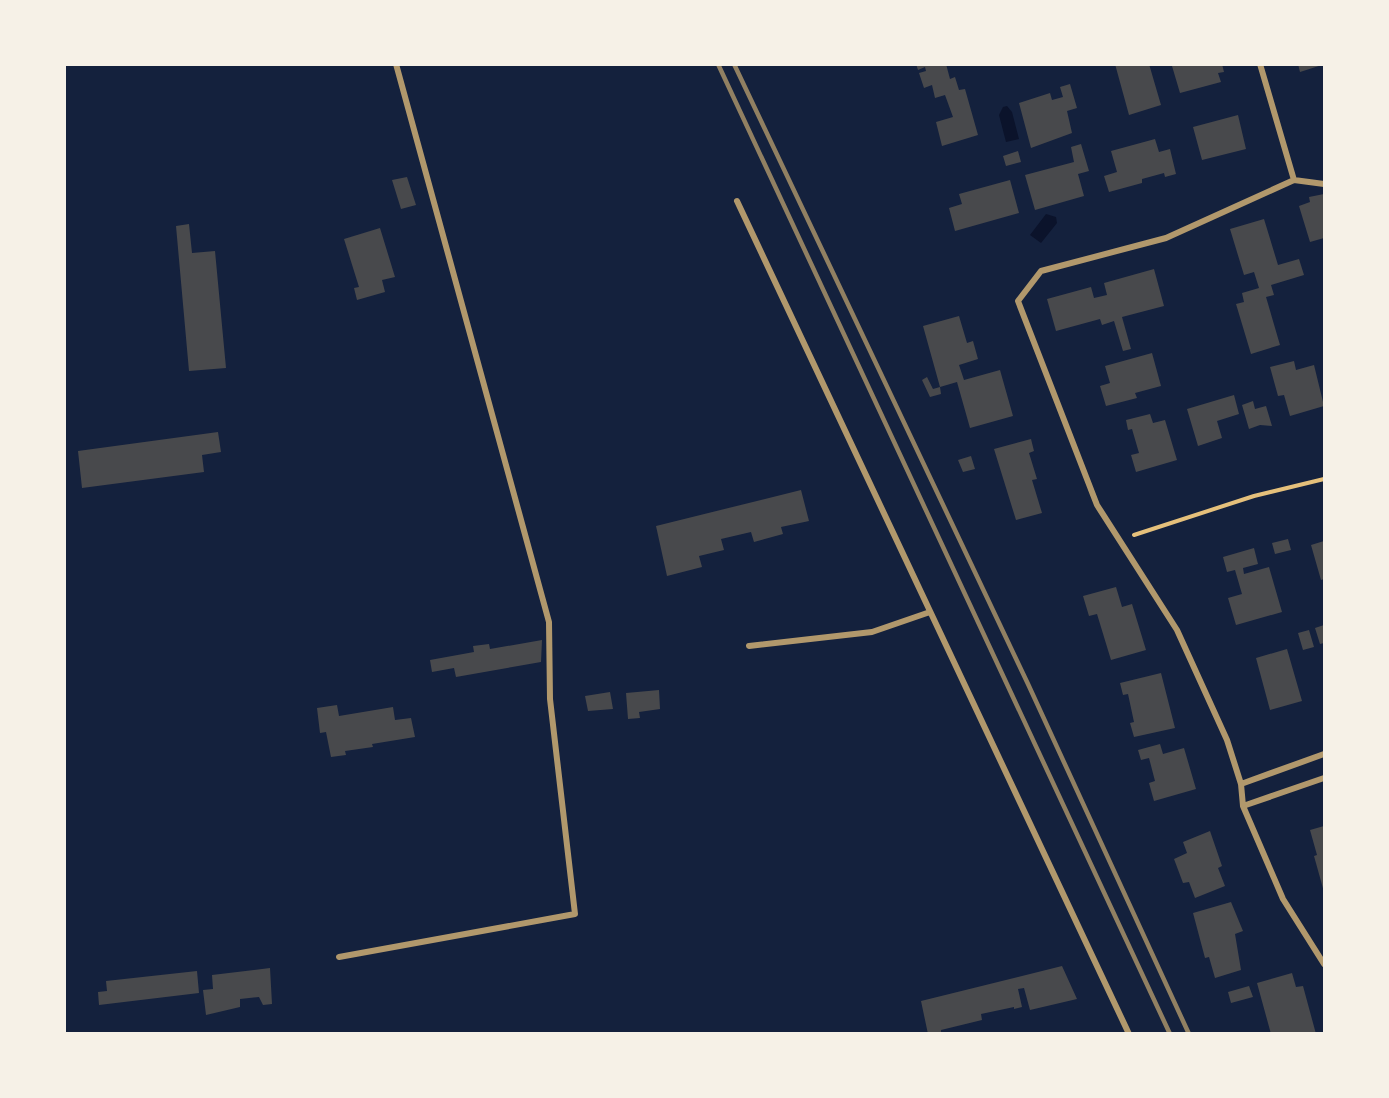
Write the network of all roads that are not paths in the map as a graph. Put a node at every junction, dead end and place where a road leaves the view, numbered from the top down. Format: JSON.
{"nodes":[{"id":1,"x":396,"y":64,"type":"edge"},
{"id":2,"x":1260,"y":64,"type":"edge"},
{"id":3,"x":1294,"y":180,"type":"junction"},
{"id":4,"x":1324,"y":184,"type":"edge"},
{"id":5,"x":737,"y":201,"type":"dead end"},
{"id":6,"x":930,"y":612,"type":"junction"},
{"id":7,"x":749,"y":646,"type":"dead end"},
{"id":8,"x":1324,"y":754,"type":"edge"},
{"id":9,"x":1324,"y":778,"type":"edge"},
{"id":10,"x":1241,"y":784,"type":"junction"},
{"id":11,"x":1243,"y":806,"type":"junction"},
{"id":12,"x":339,"y":957,"type":"dead end"},
{"id":13,"x":1324,"y":964,"type":"edge"},
{"id":14,"x":1129,"y":1034,"type":"edge"}],
"edges":[{"from":1,"to":12,"type":"street"},
{"from":2,"to":3,"type":"street"},
{"from":3,"to":4,"type":"street"},
{"from":3,"to":10,"type":"street"},
{"from":5,"to":6,"type":"street"},
{"from":6,"to":7,"type":"street"},
{"from":6,"to":14,"type":"street"},
{"from":8,"to":10,"type":"street"},
{"from":9,"to":11,"type":"street"},
{"from":10,"to":11,"type":"street"},
{"from":11,"to":13,"type":"street"}]}
